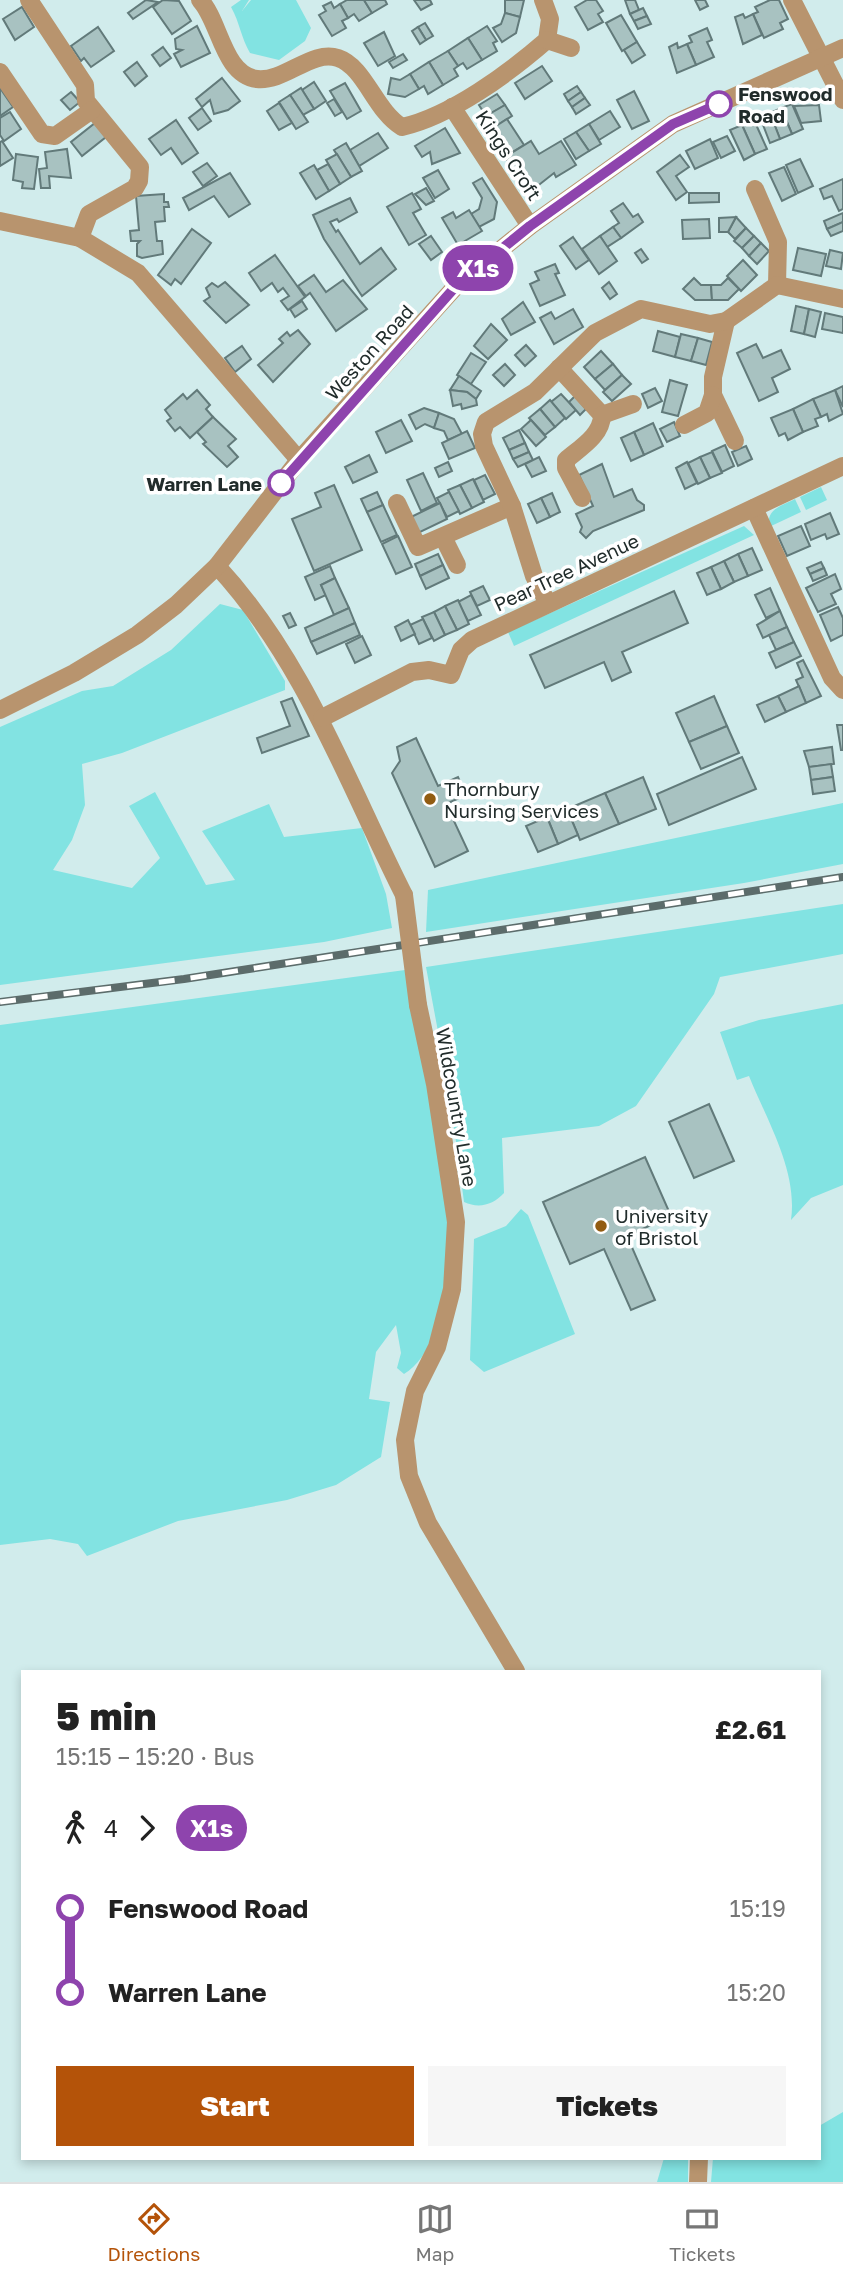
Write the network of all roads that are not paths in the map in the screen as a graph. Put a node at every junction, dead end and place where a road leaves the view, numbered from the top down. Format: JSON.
{"nodes":[{"id":1,"x":29,"y":0,"type":"edge"},
{"id":2,"x":542,"y":0,"type":"edge"},
{"id":3,"x":792,"y":0,"type":"edge"},
{"id":4,"x":209,"y":3,"type":"edge"},
{"id":5,"x":547,"y":40,"type":"junction"},
{"id":6,"x":571,"y":48,"type":"dead end"},
{"id":7,"x":843,"y":48,"type":"edge"},
{"id":8,"x":822,"y":57,"type":"junction"},
{"id":9,"x":0,"y":72,"type":"edge"},
{"id":10,"x":843,"y":100,"type":"edge"},
{"id":11,"x":452,"y":107,"type":"junction"},
{"id":12,"x":92,"y":110,"type":"junction"},
{"id":13,"x":755,"y":189,"type":"dead end"},
{"id":14,"x":0,"y":221,"type":"edge"},
{"id":15,"x":530,"y":226,"type":"junction"},
{"id":16,"x":80,"y":238,"type":"junction"},
{"id":17,"x":777,"y":285,"type":"junction"},
{"id":18,"x":843,"y":299,"type":"edge"},
{"id":19,"x":726,"y":321,"type":"junction"},
{"id":20,"x":559,"y":369,"type":"junction"},
{"id":21,"x":713,"y":395,"type":"junction"},
{"id":22,"x":633,"y":404,"type":"dead end"},
{"id":23,"x":602,"y":415,"type":"junction"},
{"id":24,"x":684,"y":425,"type":"dead end"},
{"id":25,"x":735,"y":441,"type":"dead end"},
{"id":26,"x":299,"y":460,"type":"junction"},
{"id":27,"x":843,"y":466,"type":"edge"},
{"id":28,"x":582,"y":498,"type":"dead end"},
{"id":29,"x":397,"y":503,"type":"dead end"},
{"id":30,"x":512,"y":506,"type":"junction"},
{"id":31,"x":754,"y":508,"type":"junction"},
{"id":32,"x":443,"y":537,"type":"junction"},
{"id":33,"x":457,"y":565,"type":"dead end"},
{"id":34,"x":217,"y":566,"type":"junction"},
{"id":35,"x":547,"y":602,"type":"junction"},
{"id":36,"x":843,"y":690,"type":"edge"},
{"id":37,"x":0,"y":710,"type":"edge"},
{"id":38,"x":322,"y":718,"type":"junction"},
{"id":39,"x":515,"y":1670,"type":"edge"},
{"id":40,"x":699,"y":2160,"type":"edge"},
{"id":41,"x":698,"y":2182,"type":"edge"}],
"edges":[{"from":1,"to":12,"type":"street"},
{"from":2,"to":5,"type":"street"},
{"from":3,"to":8,"type":"street"},
{"from":4,"to":11,"type":"street","name":"Kings Croft"},
{"from":5,"to":6,"type":"street"},
{"from":5,"to":11,"type":"street","name":"Kings Croft"},
{"from":7,"to":8,"type":"street","name":"Weston Road"},
{"from":8,"to":10,"type":"street"},
{"from":8,"to":15,"type":"street","name":"Weston Road"},
{"from":9,"to":12,"type":"street"},
{"from":11,"to":15,"type":"street","name":"Kings Croft"},
{"from":12,"to":16,"type":"street"},
{"from":13,"to":17,"type":"street"},
{"from":14,"to":16,"type":"street"},
{"from":15,"to":26,"type":"street","name":"Weston Road"},
{"from":16,"to":26,"type":"street"},
{"from":17,"to":18,"type":"street"},
{"from":17,"to":19,"type":"street"},
{"from":19,"to":20,"type":"street"},
{"from":19,"to":21,"type":"street"},
{"from":20,"to":23,"type":"street"},
{"from":20,"to":30,"type":"street"},
{"from":21,"to":24,"type":"street"},
{"from":21,"to":25,"type":"street"},
{"from":22,"to":23,"type":"street"},
{"from":23,"to":28,"type":"street"},
{"from":26,"to":34,"type":"street","name":"Weston Road"},
{"from":27,"to":31,"type":"street","name":"Pear Tree Avenue"},
{"from":29,"to":32,"type":"street"},
{"from":30,"to":32,"type":"street"},
{"from":30,"to":35,"type":"street"},
{"from":31,"to":35,"type":"street","name":"Pear Tree Avenue"},
{"from":31,"to":36,"type":"street"},
{"from":32,"to":33,"type":"street"},
{"from":34,"to":37,"type":"street","name":"Weston Road"},
{"from":34,"to":38,"type":"street","name":"Wildcountry Lane"},
{"from":35,"to":38,"type":"street","name":"Pear Tree Avenue"},
{"from":38,"to":39,"type":"street","name":"Wildcountry Lane","bridge":true},
{"from":40,"to":41,"type":"street"}]}
